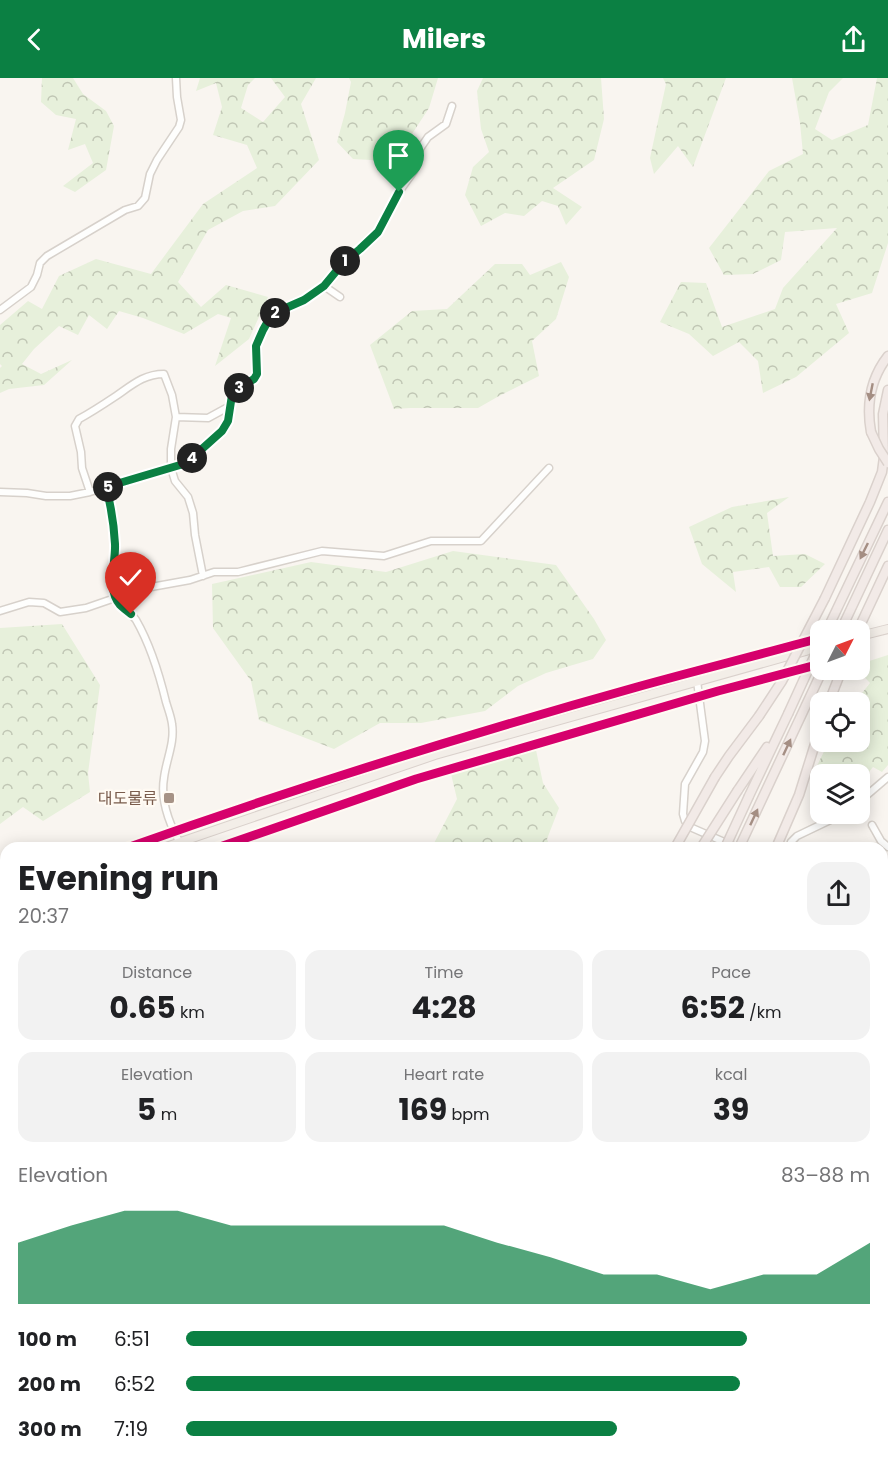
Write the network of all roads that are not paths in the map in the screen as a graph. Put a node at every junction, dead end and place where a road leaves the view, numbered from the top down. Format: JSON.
{"nodes":[{"id":1,"x":176,"y":78,"type":"edge"},
{"id":2,"x":452,"y":106,"type":"dead end"},
{"id":3,"x":324,"y":286,"type":"junction"},
{"id":4,"x":340,"y":297,"type":"dead end"},
{"id":5,"x":0,"y":310,"type":"edge"},
{"id":6,"x":888,"y":356,"type":"edge"},
{"id":7,"x":888,"y":390,"type":"edge"},
{"id":8,"x":230,"y":406,"type":"junction"},
{"id":9,"x":176,"y":417,"type":"junction"},
{"id":10,"x":888,"y":463,"type":"edge"},
{"id":11,"x":171,"y":468,"type":"junction"},
{"id":12,"x":549,"y":468,"type":"dead end"},
{"id":13,"x":106,"y":487,"type":"junction"},
{"id":14,"x":0,"y":492,"type":"edge"},
{"id":15,"x":90,"y":492,"type":"junction"},
{"id":16,"x":888,"y":502,"type":"edge"},
{"id":17,"x":888,"y":530,"type":"edge"},
{"id":18,"x":888,"y":566,"type":"edge"},
{"id":19,"x":203,"y":576,"type":"junction"},
{"id":20,"x":116,"y":598,"type":"junction"},
{"id":21,"x":0,"y":611,"type":"edge"},
{"id":22,"x":832,"y":620,"type":"edge"},
{"id":23,"x":846,"y":620,"type":"edge"},
{"id":24,"x":863,"y":620,"type":"edge"},
{"id":25,"x":888,"y":629,"type":"edge"},
{"id":26,"x":870,"y":634,"type":"edge"},
{"id":27,"x":810,"y":648,"type":"edge"},
{"id":28,"x":810,"y":667,"type":"edge"},
{"id":29,"x":818,"y":680,"type":"edge"},
{"id":30,"x":697,"y":681,"type":"junction"},
{"id":31,"x":782,"y":727,"type":"junction"},
{"id":32,"x":812,"y":752,"type":"edge"},
{"id":33,"x":888,"y":777,"type":"edge"},
{"id":34,"x":870,"y":792,"type":"edge"},
{"id":35,"x":822,"y":824,"type":"edge"},
{"id":36,"x":873,"y":825,"type":"dead end"},
{"id":37,"x":179,"y":842,"type":"edge"},
{"id":38,"x":189,"y":842,"type":"edge"},
{"id":39,"x":678,"y":842,"type":"edge"},
{"id":40,"x":705,"y":842,"type":"edge"},
{"id":41,"x":725,"y":842,"type":"edge"},
{"id":42,"x":728,"y":842,"type":"edge"},
{"id":43,"x":742,"y":842,"type":"edge"},
{"id":44,"x":779,"y":842,"type":"edge"},
{"id":45,"x":791,"y":842,"type":"edge"},
{"id":46,"x":882,"y":842,"type":"edge"}],
"edges":[{"from":1,"to":5,"type":"street"},
{"from":2,"to":3,"type":"street"},
{"from":3,"to":4,"type":"street"},
{"from":3,"to":8,"type":"street"},
{"from":6,"to":10,"type":"highway","one_way":true,"bridge":true},
{"from":7,"to":39,"type":"highway","bridge":true},
{"from":8,"to":9,"type":"street"},
{"from":8,"to":11,"type":"street"},
{"from":9,"to":11,"type":"street"},
{"from":9,"to":15,"type":"street"},
{"from":11,"to":13,"type":"street"},
{"from":11,"to":19,"type":"street"},
{"from":12,"to":19,"type":"street"},
{"from":13,"to":15,"type":"street"},
{"from":13,"to":20,"type":"street"},
{"from":14,"to":15,"type":"street"},
{"from":16,"to":22,"type":"highway","one_way":true},
{"from":17,"to":23,"type":"highway"},
{"from":18,"to":24,"type":"highway"},
{"from":19,"to":20,"type":"street"},
{"from":20,"to":21,"type":"street"},
{"from":20,"to":37,"type":"street"},
{"from":25,"to":26,"type":"main road"},
{"from":27,"to":30,"type":"main road"},
{"from":28,"to":31,"type":"highway","bridge":true},
{"from":43,"to":29,"type":"highway","one_way":true},
{"from":30,"to":38,"type":"main road"},
{"from":30,"to":41,"type":"street"},
{"from":31,"to":40,"type":"highway","bridge":true},
{"from":31,"to":42,"type":"highway","bridge":true},
{"from":32,"to":44,"type":"highway"},
{"from":33,"to":34,"type":"street"},
{"from":35,"to":45,"type":"street"},
{"from":36,"to":46,"type":"street"}]}
